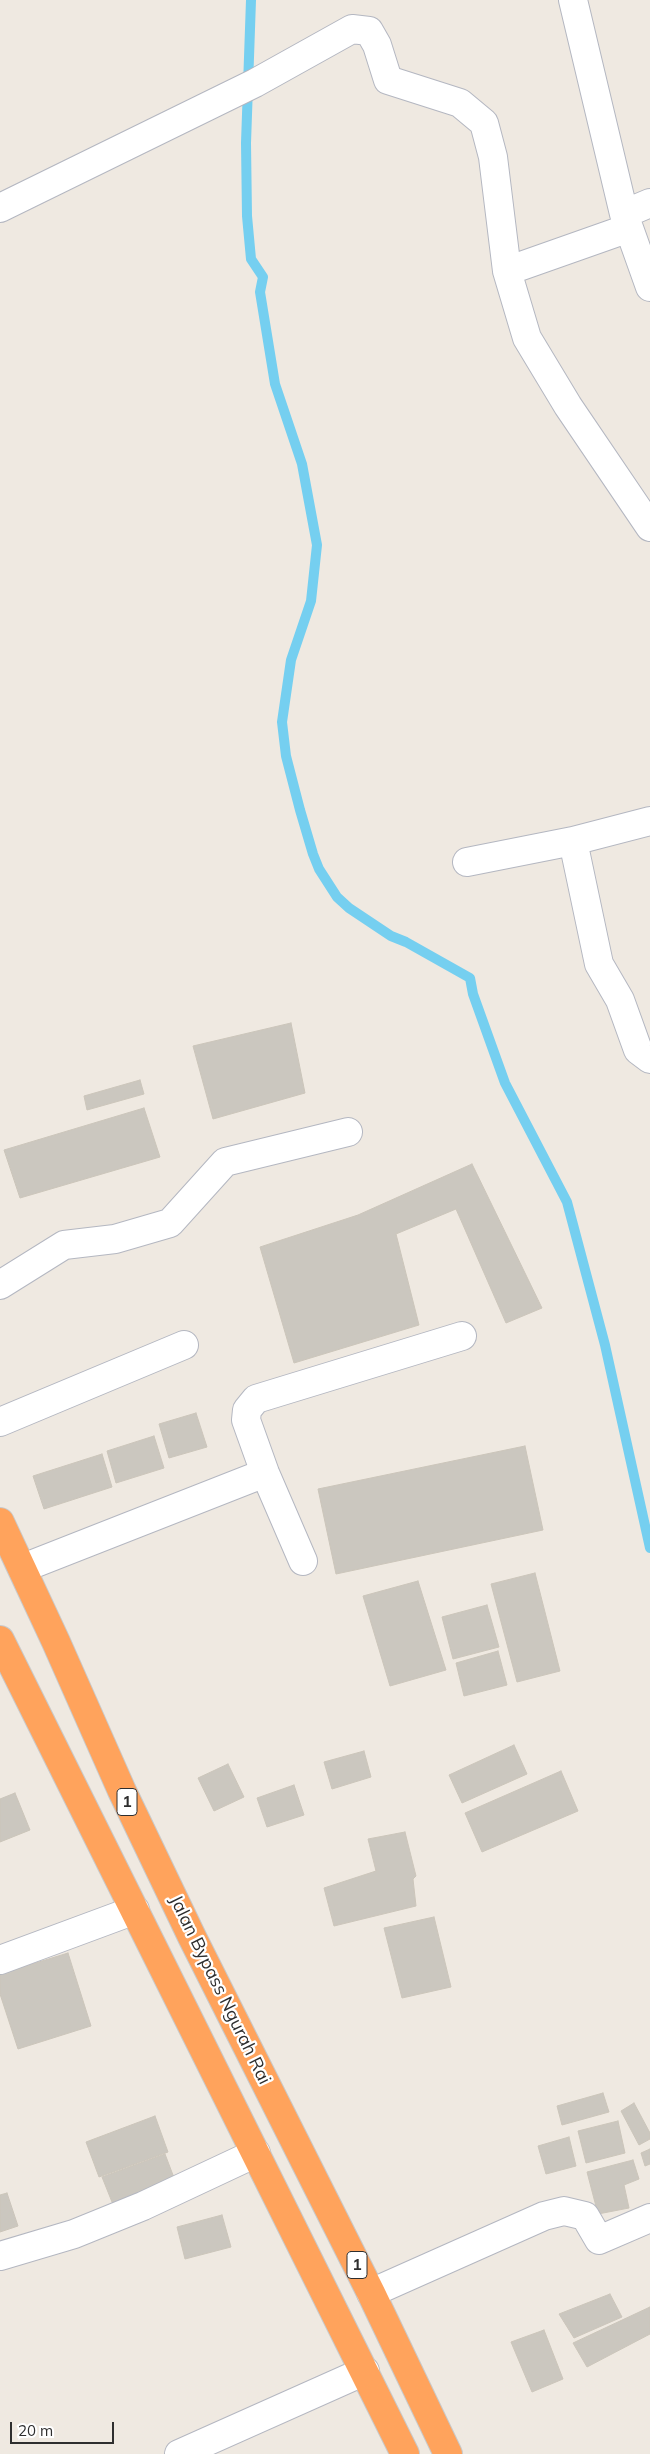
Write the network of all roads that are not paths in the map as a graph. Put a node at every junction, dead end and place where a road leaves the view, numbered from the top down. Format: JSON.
{"nodes":[{"id":1,"x":573,"y":0,"type":"edge"},
{"id":2,"x":650,"y":203,"type":"edge"},
{"id":3,"x":0,"y":208,"type":"edge"},
{"id":4,"x":627,"y":221,"type":"junction"},
{"id":5,"x":506,"y":271,"type":"junction"},
{"id":6,"x":650,"y":287,"type":"edge"},
{"id":7,"x":650,"y":527,"type":"edge"},
{"id":8,"x":650,"y":821,"type":"edge"},
{"id":9,"x":573,"y":841,"type":"junction"},
{"id":10,"x":466,"y":862,"type":"dead end"},
{"id":11,"x":650,"y":1059,"type":"edge"},
{"id":12,"x":348,"y":1132,"type":"dead end"},
{"id":13,"x":0,"y":1285,"type":"edge"},
{"id":14,"x":462,"y":1336,"type":"dead end"},
{"id":15,"x":184,"y":1345,"type":"dead end"},
{"id":16,"x":0,"y":1422,"type":"edge"},
{"id":17,"x":265,"y":1473,"type":"junction"},
{"id":18,"x":0,"y":1522,"type":"edge"},
{"id":19,"x":303,"y":1561,"type":"dead end"},
{"id":20,"x":23,"y":1568,"type":"junction"},
{"id":21,"x":0,"y":1640,"type":"edge"},
{"id":22,"x":135,"y":1910,"type":"junction"},
{"id":23,"x":0,"y":1960,"type":"edge"},
{"id":24,"x":263,"y":2078,"type":"junction"},
{"id":25,"x":227,"y":2095,"type":"junction"},
{"id":26,"x":256,"y":2153,"type":"junction"},
{"id":27,"x":650,"y":2218,"type":"edge"},
{"id":28,"x":0,"y":2256,"type":"edge"},
{"id":29,"x":371,"y":2293,"type":"junction"},
{"id":30,"x":365,"y":2371,"type":"junction"},
{"id":31,"x":179,"y":2454,"type":"edge"},
{"id":32,"x":405,"y":2454,"type":"edge"},
{"id":33,"x":448,"y":2454,"type":"edge"}],
"edges":[{"from":1,"to":4,"type":"street"},
{"from":2,"to":4,"type":"street"},
{"from":3,"to":5,"type":"street"},
{"from":4,"to":5,"type":"street"},
{"from":4,"to":6,"type":"street"},
{"from":5,"to":7,"type":"street"},
{"from":8,"to":9,"type":"street"},
{"from":9,"to":10,"type":"street"},
{"from":9,"to":11,"type":"street"},
{"from":12,"to":13,"type":"street"},
{"from":14,"to":17,"type":"street"},
{"from":15,"to":16,"type":"street"},
{"from":17,"to":19,"type":"street"},
{"from":17,"to":20,"type":"street"},
{"from":18,"to":20,"type":"highway","name":"Jalan Bypass Ngurah Rai","number":"1"},
{"from":20,"to":24,"type":"highway","name":"Jalan Bypass Ngurah Rai","number":"1"},
{"from":21,"to":22,"type":"highway","number":"1"},
{"from":22,"to":23,"type":"street"},
{"from":22,"to":25,"type":"highway","number":"1"},
{"from":24,"to":25,"type":"highway"},
{"from":24,"to":29,"type":"highway","name":"Jalan Bypass Ngurah Rai","number":"1"},
{"from":25,"to":26,"type":"highway","number":"1"},
{"from":26,"to":28,"type":"street"},
{"from":26,"to":30,"type":"highway","number":"1"},
{"from":27,"to":29,"type":"street"},
{"from":29,"to":33,"type":"highway","name":"Jalan Bypass Ngurah Rai","number":"1"},
{"from":30,"to":31,"type":"street"},
{"from":30,"to":32,"type":"highway","number":"1"}]}
